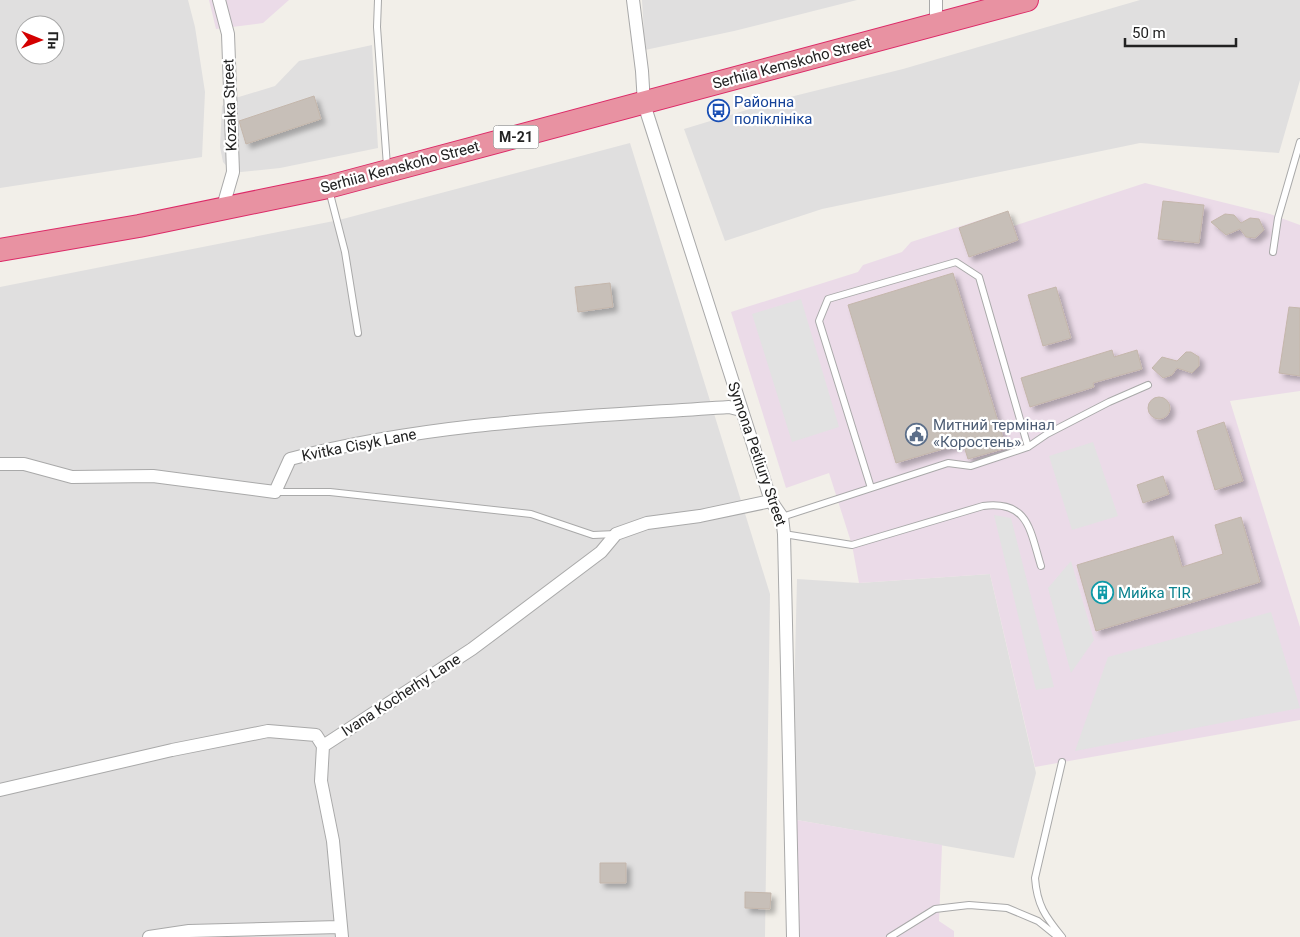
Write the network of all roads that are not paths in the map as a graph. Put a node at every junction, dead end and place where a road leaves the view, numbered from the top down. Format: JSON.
{"nodes":[{"id":1,"x":219,"y":0,"type":"edge"},
{"id":2,"x":378,"y":0,"type":"edge"},
{"id":3,"x":633,"y":0,"type":"edge"},
{"id":4,"x":936,"y":0,"type":"edge"},
{"id":5,"x":1027,"y":0,"type":"edge"},
{"id":6,"x":936,"y":24,"type":"junction"},
{"id":7,"x":644,"y":104,"type":"junction"},
{"id":8,"x":1300,"y":142,"type":"edge"},
{"id":9,"x":388,"y":171,"type":"junction"},
{"id":10,"x":328,"y":187,"type":"junction"},
{"id":11,"x":222,"y":210,"type":"junction"},
{"id":12,"x":0,"y":250,"type":"edge"},
{"id":13,"x":1273,"y":252,"type":"dead end"},
{"id":14,"x":358,"y":333,"type":"dead end"},
{"id":15,"x":1148,"y":385,"type":"dead end"},
{"id":16,"x":741,"y":410,"type":"junction"},
{"id":17,"x":1028,"y":447,"type":"junction"},
{"id":18,"x":0,"y":464,"type":"edge"},
{"id":19,"x":871,"y":488,"type":"junction"},
{"id":20,"x":275,"y":492,"type":"junction"},
{"id":21,"x":771,"y":501,"type":"junction"},
{"id":22,"x":782,"y":517,"type":"junction"},
{"id":23,"x":616,"y":534,"type":"junction"},
{"id":24,"x":784,"y":534,"type":"junction"},
{"id":25,"x":1041,"y":566,"type":"dead end"},
{"id":26,"x":323,"y":746,"type":"junction"},
{"id":27,"x":1062,"y":762,"type":"dead end"},
{"id":28,"x":0,"y":790,"type":"edge"},
{"id":29,"x":340,"y":932,"type":"edge"},
{"id":30,"x":149,"y":937,"type":"edge"},
{"id":31,"x":793,"y":937,"type":"edge"},
{"id":32,"x":890,"y":937,"type":"edge"},
{"id":33,"x":1058,"y":937,"type":"edge"},
{"id":34,"x":1062,"y":937,"type":"edge"}],
"edges":[{"from":1,"to":11,"type":"street","name":"Kozaka Street"},
{"from":2,"to":9,"type":"lane"},
{"from":3,"to":7,"type":"street","name":"Symona Petliury Street"},
{"from":4,"to":6,"type":"street"},
{"from":5,"to":6,"type":"highway","name":"Serhiia Kemskoho Street","number":"М-21"},
{"from":6,"to":7,"type":"highway","name":"Serhiia Kemskoho Street","number":"М-21"},
{"from":7,"to":9,"type":"highway","name":"Serhiia Kemskoho Street","number":"М-21"},
{"from":7,"to":16,"type":"street","name":"Symona Petliury Street"},
{"from":8,"to":13,"type":"lane"},
{"from":9,"to":10,"type":"highway","name":"Serhiia Kemskoho Street","number":"М-21"},
{"from":10,"to":11,"type":"highway","name":"Serhiia Kemskoho Street","number":"М-21"},
{"from":10,"to":14,"type":"lane"},
{"from":11,"to":12,"type":"highway","name":"Serhiia Kemskoho Street","number":"М-21"},
{"from":15,"to":17,"type":"lane"},
{"from":16,"to":20,"type":"street","name":"Kvitka Cisyk Lane"},
{"from":16,"to":21,"type":"street","name":"Symona Petliury Street"},
{"from":17,"to":19,"type":"lane"},
{"from":17,"to":19,"type":"lane"},
{"from":18,"to":20,"type":"street"},
{"from":19,"to":22,"type":"lane"},
{"from":20,"to":23,"type":"lane"},
{"from":21,"to":22,"type":"street","name":"Symona Petliury Street"},
{"from":21,"to":23,"type":"street","name":"Ivana Kocherhy Lane"},
{"from":22,"to":24,"type":"street","name":"Symona Petliury Street"},
{"from":23,"to":26,"type":"street","name":"Ivana Kocherhy Lane"},
{"from":24,"to":25,"type":"lane"},
{"from":24,"to":31,"type":"street","name":"Symona Petliury Street"},
{"from":26,"to":28,"type":"street"},
{"from":26,"to":29,"type":"street"},
{"from":27,"to":34,"type":"lane"},
{"from":29,"to":30,"type":"street"},
{"from":32,"to":33,"type":"lane"}]}
